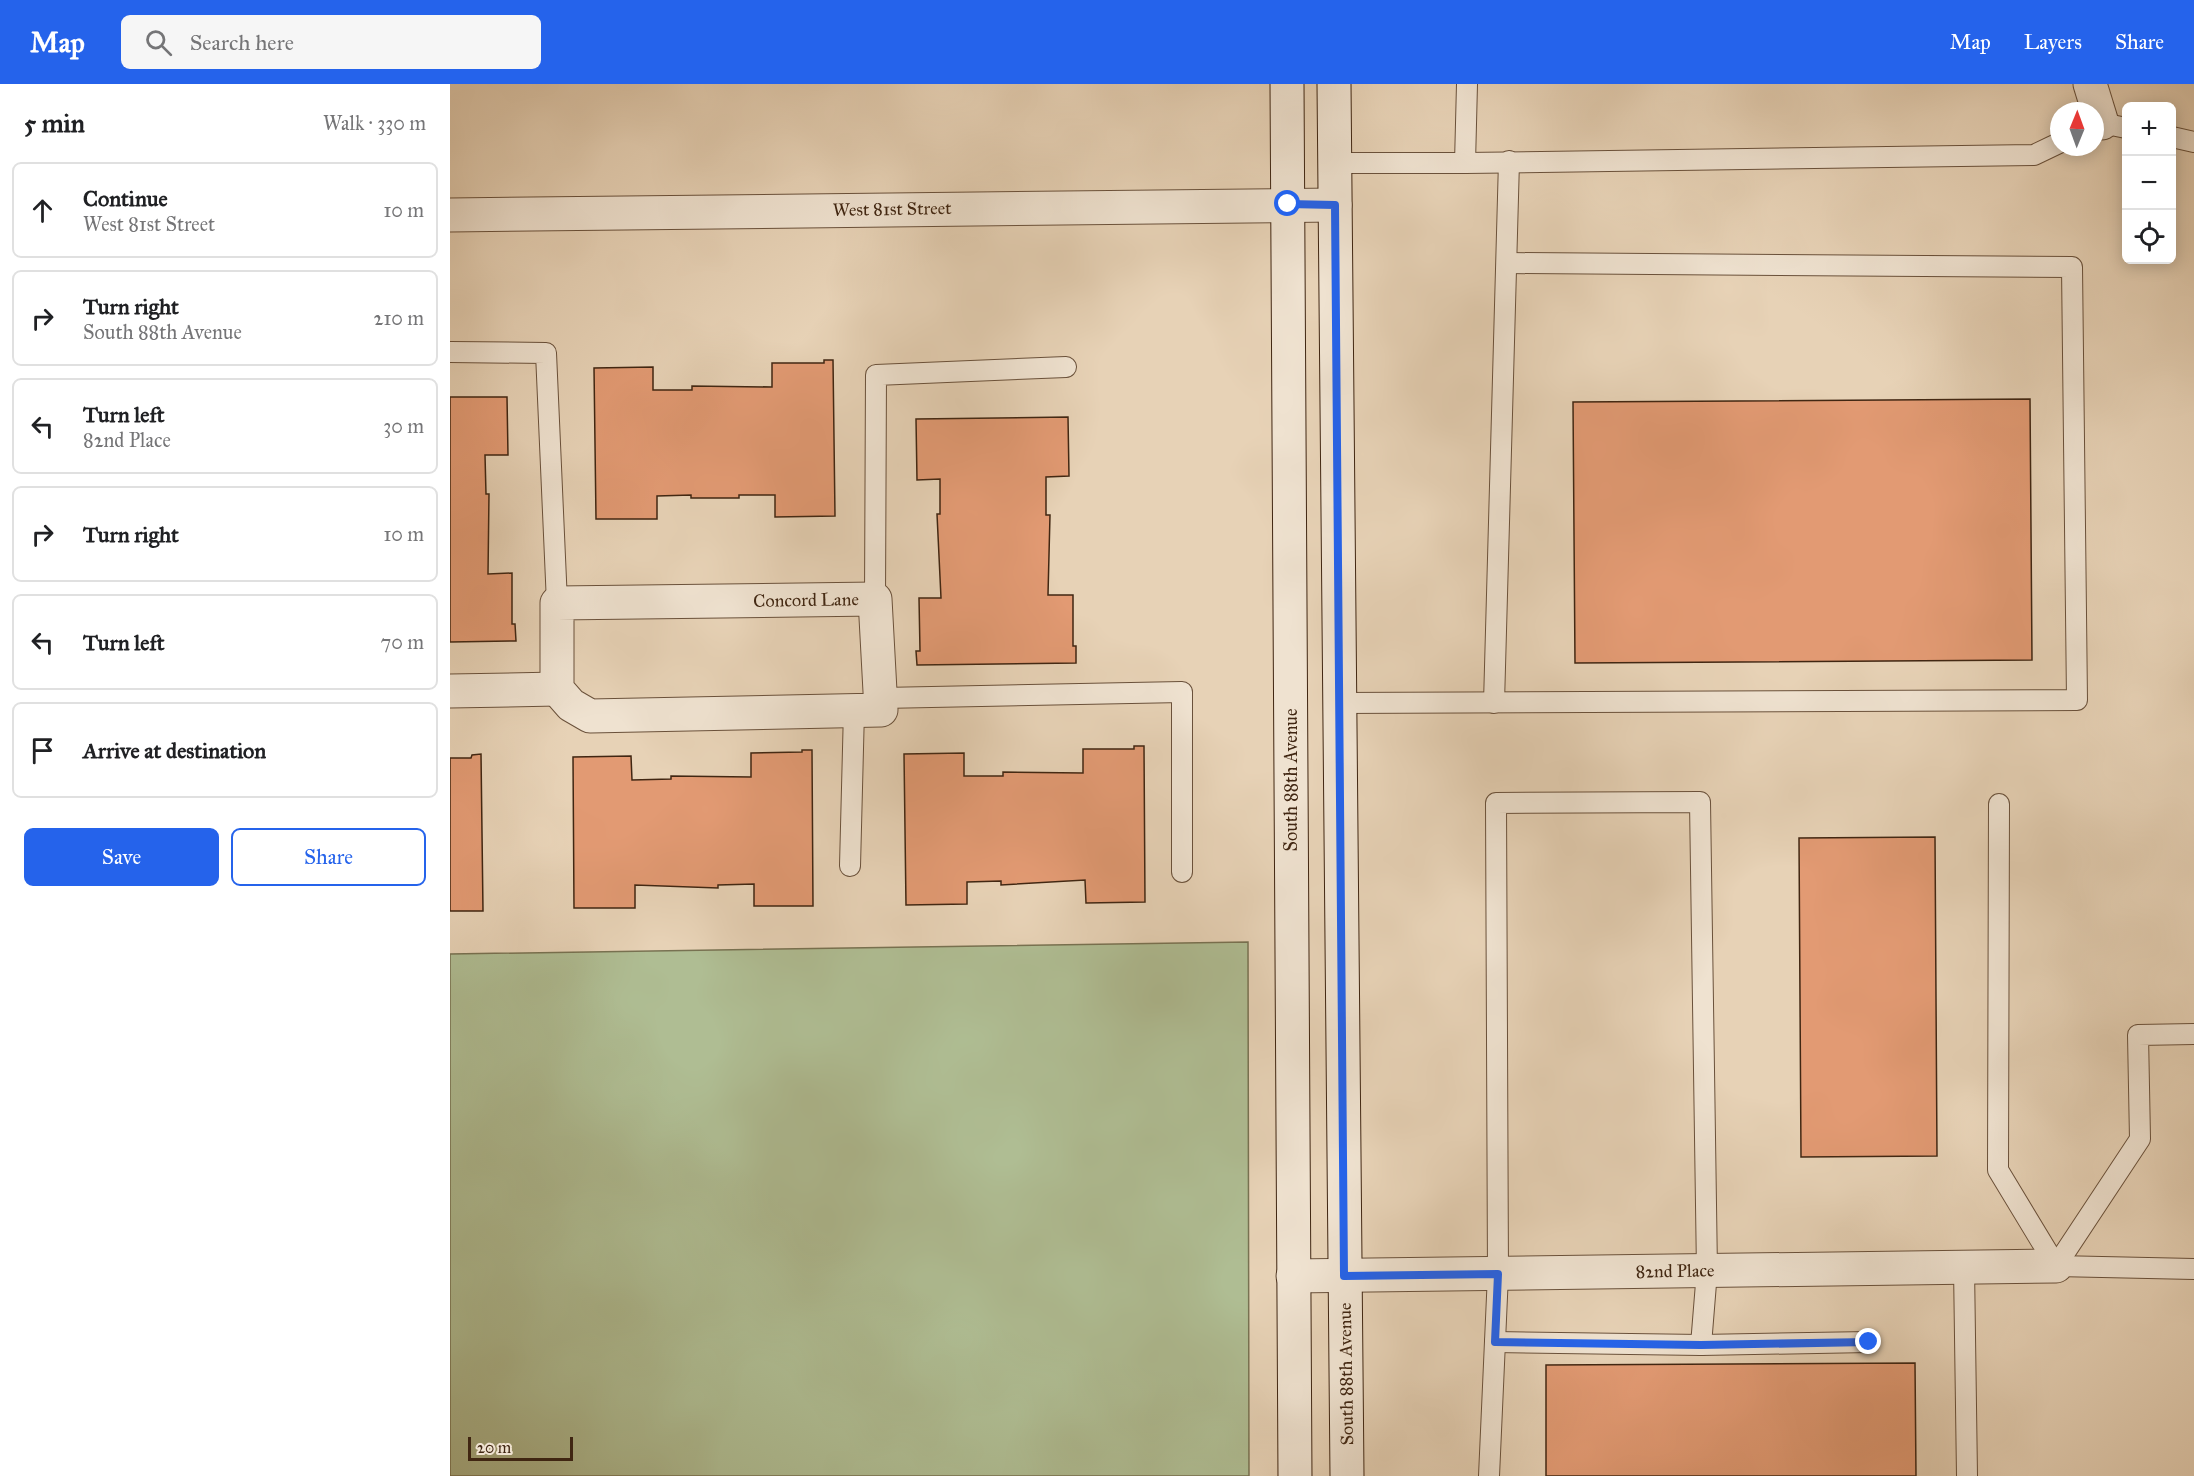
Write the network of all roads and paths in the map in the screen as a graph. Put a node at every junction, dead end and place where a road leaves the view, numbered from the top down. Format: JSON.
{"nodes":[{"id":1,"x":1287,"y":84,"type":"edge"},
{"id":2,"x":1334,"y":84,"type":"edge"},
{"id":3,"x":1467,"y":84,"type":"edge"},
{"id":4,"x":2090,"y":84,"type":"edge"},
{"id":5,"x":2108,"y":126,"type":"edge"},
{"id":6,"x":2176,"y":138,"type":"edge"},
{"id":7,"x":2194,"y":142,"type":"edge"},
{"id":8,"x":2050,"y":147,"type":"edge"},
{"id":9,"x":1509,"y":161,"type":"junction"},
{"id":10,"x":1335,"y":163,"type":"junction"},
{"id":11,"x":1465,"y":163,"type":"junction"},
{"id":12,"x":1288,"y":204,"type":"junction"},
{"id":13,"x":1335,"y":205,"type":"junction"},
{"id":14,"x":450,"y":215,"type":"edge"},
{"id":15,"x":1508,"y":263,"type":"junction"},
{"id":16,"x":450,"y":352,"type":"edge"},
{"id":17,"x":1066,"y":367,"type":"dead end"},
{"id":18,"x":875,"y":599,"type":"junction"},
{"id":19,"x":557,"y":603,"type":"junction"},
{"id":20,"x":557,"y":689,"type":"junction"},
{"id":21,"x":450,"y":691,"type":"edge"},
{"id":22,"x":1339,"y":703,"type":"junction"},
{"id":23,"x":1494,"y":703,"type":"junction"},
{"id":24,"x":868,"y":704,"type":"junction"},
{"id":25,"x":1999,"y":804,"type":"dead end"},
{"id":26,"x":849,"y":866,"type":"dead end"},
{"id":27,"x":1182,"y":872,"type":"dead end"},
{"id":28,"x":2194,"y":1034,"type":"edge"},
{"id":29,"x":2056,"y":1266,"type":"junction"},
{"id":30,"x":1964,"y":1267,"type":"junction"},
{"id":31,"x":2194,"y":1269,"type":"edge"},
{"id":32,"x":1707,"y":1271,"type":"junction"},
{"id":33,"x":1498,"y":1274,"type":"junction"},
{"id":34,"x":1293,"y":1276,"type":"junction"},
{"id":35,"x":1344,"y":1276,"type":"junction"},
{"id":36,"x":1495,"y":1342,"type":"junction"},
{"id":37,"x":1869,"y":1342,"type":"dead end"},
{"id":38,"x":1701,"y":1345,"type":"junction"},
{"id":39,"x":1295,"y":1476,"type":"edge"},
{"id":40,"x":1347,"y":1476,"type":"edge"},
{"id":41,"x":1489,"y":1476,"type":"edge"},
{"id":42,"x":1967,"y":1476,"type":"edge"}],
"edges":[{"from":1,"to":12,"type":"street","name":"South 88th Avenue"},
{"from":2,"to":10,"type":"street","name":"South 88th Avenue"},
{"from":3,"to":11,"type":"lane"},
{"from":4,"to":5,"type":"street"},
{"from":6,"to":7,"type":"lane"},
{"from":8,"to":9,"type":"lane"},
{"from":9,"to":11,"type":"lane"},
{"from":9,"to":15,"type":"lane"},
{"from":10,"to":11,"type":"lane"},
{"from":10,"to":13,"type":"street","name":"South 88th Avenue"},
{"from":12,"to":13,"type":"street","name":"West 81st Street"},
{"from":12,"to":14,"type":"street","name":"West 81st Street"},
{"from":12,"to":34,"type":"street","name":"South 88th Avenue"},
{"from":13,"to":22,"type":"street","name":"South 88th Avenue"},
{"from":15,"to":23,"type":"lane"},
{"from":15,"to":23,"type":"lane"},
{"from":16,"to":19,"type":"lane"},
{"from":17,"to":18,"type":"lane"},
{"from":18,"to":19,"type":"street","name":"Concord Lane"},
{"from":18,"to":24,"type":"street","name":"Concord Lane"},
{"from":19,"to":20,"type":"street"},
{"from":20,"to":21,"type":"street"},
{"from":20,"to":24,"type":"street"},
{"from":22,"to":23,"type":"lane"},
{"from":22,"to":35,"type":"street","name":"South 88th Avenue"},
{"from":24,"to":26,"type":"lane"},
{"from":24,"to":27,"type":"lane"},
{"from":25,"to":29,"type":"lane"},
{"from":28,"to":29,"type":"lane"},
{"from":29,"to":30,"type":"street","name":"82nd Place"},
{"from":29,"to":31,"type":"lane"},
{"from":30,"to":32,"type":"street","name":"82nd Place"},
{"from":30,"to":42,"type":"lane"},
{"from":32,"to":33,"type":"street","name":"82nd Place"},
{"from":32,"to":33,"type":"lane"},
{"from":32,"to":38,"type":"lane"},
{"from":33,"to":35,"type":"street","name":"82nd Place"},
{"from":33,"to":36,"type":"lane"},
{"from":34,"to":35,"type":"street","name":"82nd Place"},
{"from":34,"to":39,"type":"street","name":"South 88th Avenue"},
{"from":35,"to":40,"type":"street","name":"South 88th Avenue"},
{"from":36,"to":38,"type":"lane"},
{"from":36,"to":41,"type":"lane"},
{"from":37,"to":38,"type":"lane"}]}
